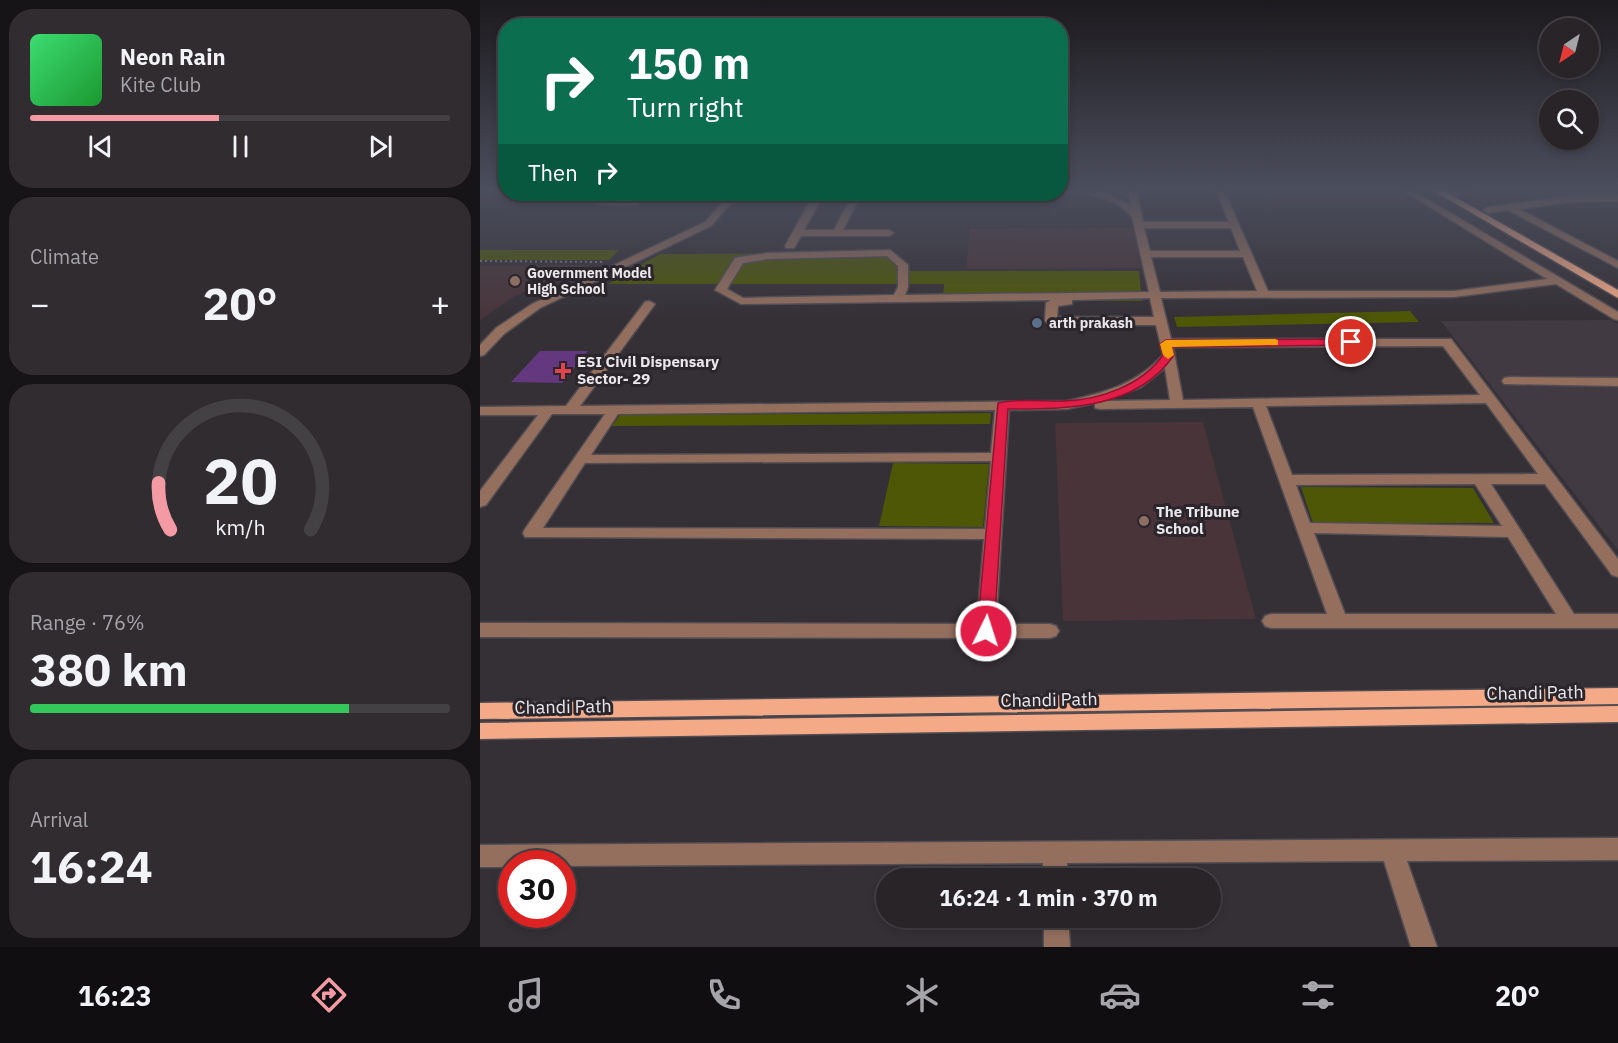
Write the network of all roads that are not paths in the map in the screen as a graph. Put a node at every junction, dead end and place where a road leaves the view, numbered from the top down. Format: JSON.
{"nodes":[{"id":1,"x":675,"y":232,"type":"edge"},
{"id":2,"x":691,"y":232,"type":"edge"},
{"id":3,"x":1141,"y":232,"type":"edge"},
{"id":4,"x":1237,"y":232,"type":"edge"},
{"id":5,"x":1476,"y":232,"type":"edge"},
{"id":6,"x":1509,"y":232,"type":"edge"},
{"id":7,"x":1527,"y":232,"type":"edge"},
{"id":8,"x":1556,"y":232,"type":"edge"},
{"id":9,"x":797,"y":233,"type":"joint"},
{"id":10,"x":837,"y":233,"type":"joint"},
{"id":11,"x":889,"y":233,"type":"dead end"},
{"id":12,"x":790,"y":246,"type":"dead end"},
{"id":13,"x":1618,"y":252,"type":"edge"},
{"id":14,"x":1146,"y":254,"type":"junction"},
{"id":15,"x":1247,"y":254,"type":"junction"},
{"id":16,"x":1601,"y":256,"type":"junction"},
{"id":17,"x":1618,"y":258,"type":"edge"},
{"id":18,"x":1618,"y":265,"type":"edge"},
{"id":19,"x":1557,"y":281,"type":"junction"},
{"id":20,"x":1618,"y":284,"type":"edge"},
{"id":21,"x":1264,"y":295,"type":"junction"},
{"id":22,"x":1618,"y":295,"type":"edge"},
{"id":23,"x":1156,"y":299,"type":"junction"},
{"id":24,"x":898,"y":300,"type":"junction"},
{"id":25,"x":1120,"y":302,"type":"junction"},
{"id":26,"x":649,"y":304,"type":"dead end"},
{"id":27,"x":1618,"y":317,"type":"edge"},
{"id":28,"x":1124,"y":321,"type":"junction"},
{"id":29,"x":1161,"y":321,"type":"junction"},
{"id":30,"x":480,"y":337,"type":"edge"},
{"id":31,"x":1167,"y":349,"type":"junction"},
{"id":32,"x":480,"y":352,"type":"edge"},
{"id":33,"x":1509,"y":381,"type":"dead end"},
{"id":34,"x":1618,"y":382,"type":"edge"},
{"id":35,"x":1490,"y":399,"type":"junction"},
{"id":36,"x":1258,"y":403,"type":"junction"},
{"id":37,"x":1177,"y":404,"type":"junction"},
{"id":38,"x":1067,"y":405,"type":"junction"},
{"id":39,"x":1002,"y":406,"type":"junction"},
{"id":40,"x":548,"y":410,"type":"junction"},
{"id":41,"x":570,"y":410,"type":"junction"},
{"id":42,"x":614,"y":410,"type":"junction"},
{"id":43,"x":480,"y":411,"type":"edge"},
{"id":44,"x":999,"y":457,"type":"junction"},
{"id":45,"x":580,"y":459,"type":"junction"},
{"id":46,"x":1480,"y":479,"type":"junction"},
{"id":47,"x":1550,"y":479,"type":"junction"},
{"id":48,"x":1286,"y":480,"type":"junction"},
{"id":49,"x":480,"y":502,"type":"edge"},
{"id":50,"x":1304,"y":528,"type":"junction"},
{"id":51,"x":1514,"y":532,"type":"junction"},
{"id":52,"x":993,"y":534,"type":"junction"},
{"id":53,"x":1618,"y":571,"type":"edge"},
{"id":54,"x":1271,"y":621,"type":"dead end"},
{"id":55,"x":1338,"y":621,"type":"junction"},
{"id":56,"x":1569,"y":621,"type":"junction"},
{"id":57,"x":1618,"y":621,"type":"edge"},
{"id":58,"x":480,"y":630,"type":"edge"},
{"id":59,"x":986,"y":631,"type":"junction"},
{"id":60,"x":1050,"y":631,"type":"dead end"},
{"id":61,"x":1618,"y":696,"type":"edge"},
{"id":62,"x":480,"y":711,"type":"edge"},
{"id":63,"x":1618,"y":714,"type":"edge"},
{"id":64,"x":480,"y":730,"type":"edge"},
{"id":65,"x":1618,"y":849,"type":"edge"},
{"id":66,"x":1392,"y":851,"type":"junction"},
{"id":67,"x":1055,"y":853,"type":"junction"},
{"id":68,"x":480,"y":856,"type":"edge"},
{"id":69,"x":1055,"y":868,"type":"edge"},
{"id":70,"x":1056,"y":928,"type":"edge"},
{"id":71,"x":1057,"y":947,"type":"edge"},
{"id":72,"x":1424,"y":947,"type":"edge"}],
"edges":[{"from":1,"to":30,"type":"street"},
{"from":2,"to":32,"type":"street"},
{"from":3,"to":14,"type":"street"},
{"from":4,"to":15,"type":"street"},
{"from":5,"to":19,"type":"street"},
{"from":6,"to":22,"type":"main road"},
{"from":7,"to":20,"type":"main road"},
{"from":8,"to":16,"type":"street"},
{"from":9,"to":10,"type":"street"},
{"from":9,"to":12,"type":"street"},
{"from":10,"to":11,"type":"street"},
{"from":13,"to":16,"type":"street"},
{"from":14,"to":15,"type":"street"},
{"from":14,"to":23,"type":"street"},
{"from":15,"to":21,"type":"street"},
{"from":16,"to":17,"type":"street"},
{"from":16,"to":18,"type":"street"},
{"from":19,"to":21,"type":"street"},
{"from":19,"to":27,"type":"street"},
{"from":21,"to":23,"type":"street"},
{"from":23,"to":24,"type":"street"},
{"from":23,"to":25,"type":"street"},
{"from":23,"to":29,"type":"street"},
{"from":24,"to":24,"type":"street"},
{"from":25,"to":28,"type":"street"},
{"from":25,"to":28,"type":"street"},
{"from":26,"to":41,"type":"street"},
{"from":28,"to":29,"type":"street"},
{"from":29,"to":31,"type":"street"},
{"from":31,"to":35,"type":"street"},
{"from":31,"to":37,"type":"street"},
{"from":31,"to":38,"type":"street"},
{"from":33,"to":34,"type":"street"},
{"from":35,"to":36,"type":"street"},
{"from":35,"to":47,"type":"street"},
{"from":36,"to":37,"type":"street"},
{"from":36,"to":48,"type":"street"},
{"from":37,"to":38,"type":"street"},
{"from":38,"to":39,"type":"street"},
{"from":39,"to":42,"type":"street"},
{"from":39,"to":44,"type":"street"},
{"from":40,"to":41,"type":"street"},
{"from":40,"to":43,"type":"street"},
{"from":40,"to":49,"type":"street"},
{"from":41,"to":42,"type":"street"},
{"from":42,"to":45,"type":"street"},
{"from":44,"to":45,"type":"street"},
{"from":44,"to":52,"type":"street"},
{"from":45,"to":52,"type":"street"},
{"from":46,"to":47,"type":"street"},
{"from":46,"to":48,"type":"street"},
{"from":46,"to":51,"type":"street"},
{"from":47,"to":53,"type":"street"},
{"from":48,"to":50,"type":"street"},
{"from":50,"to":51,"type":"street"},
{"from":50,"to":55,"type":"street"},
{"from":51,"to":56,"type":"street"},
{"from":52,"to":59,"type":"street"},
{"from":54,"to":55,"type":"street"},
{"from":55,"to":56,"type":"street"},
{"from":56,"to":57,"type":"street"},
{"from":58,"to":59,"type":"street"},
{"from":59,"to":60,"type":"street"},
{"from":61,"to":62,"type":"main road","name":"Chandi Path"},
{"from":63,"to":64,"type":"main road","name":"Chandi Path"},
{"from":65,"to":66,"type":"street"},
{"from":66,"to":67,"type":"street"},
{"from":66,"to":72,"type":"street"},
{"from":67,"to":68,"type":"street"},
{"from":67,"to":69,"type":"street"},
{"from":70,"to":71,"type":"street"}]}
